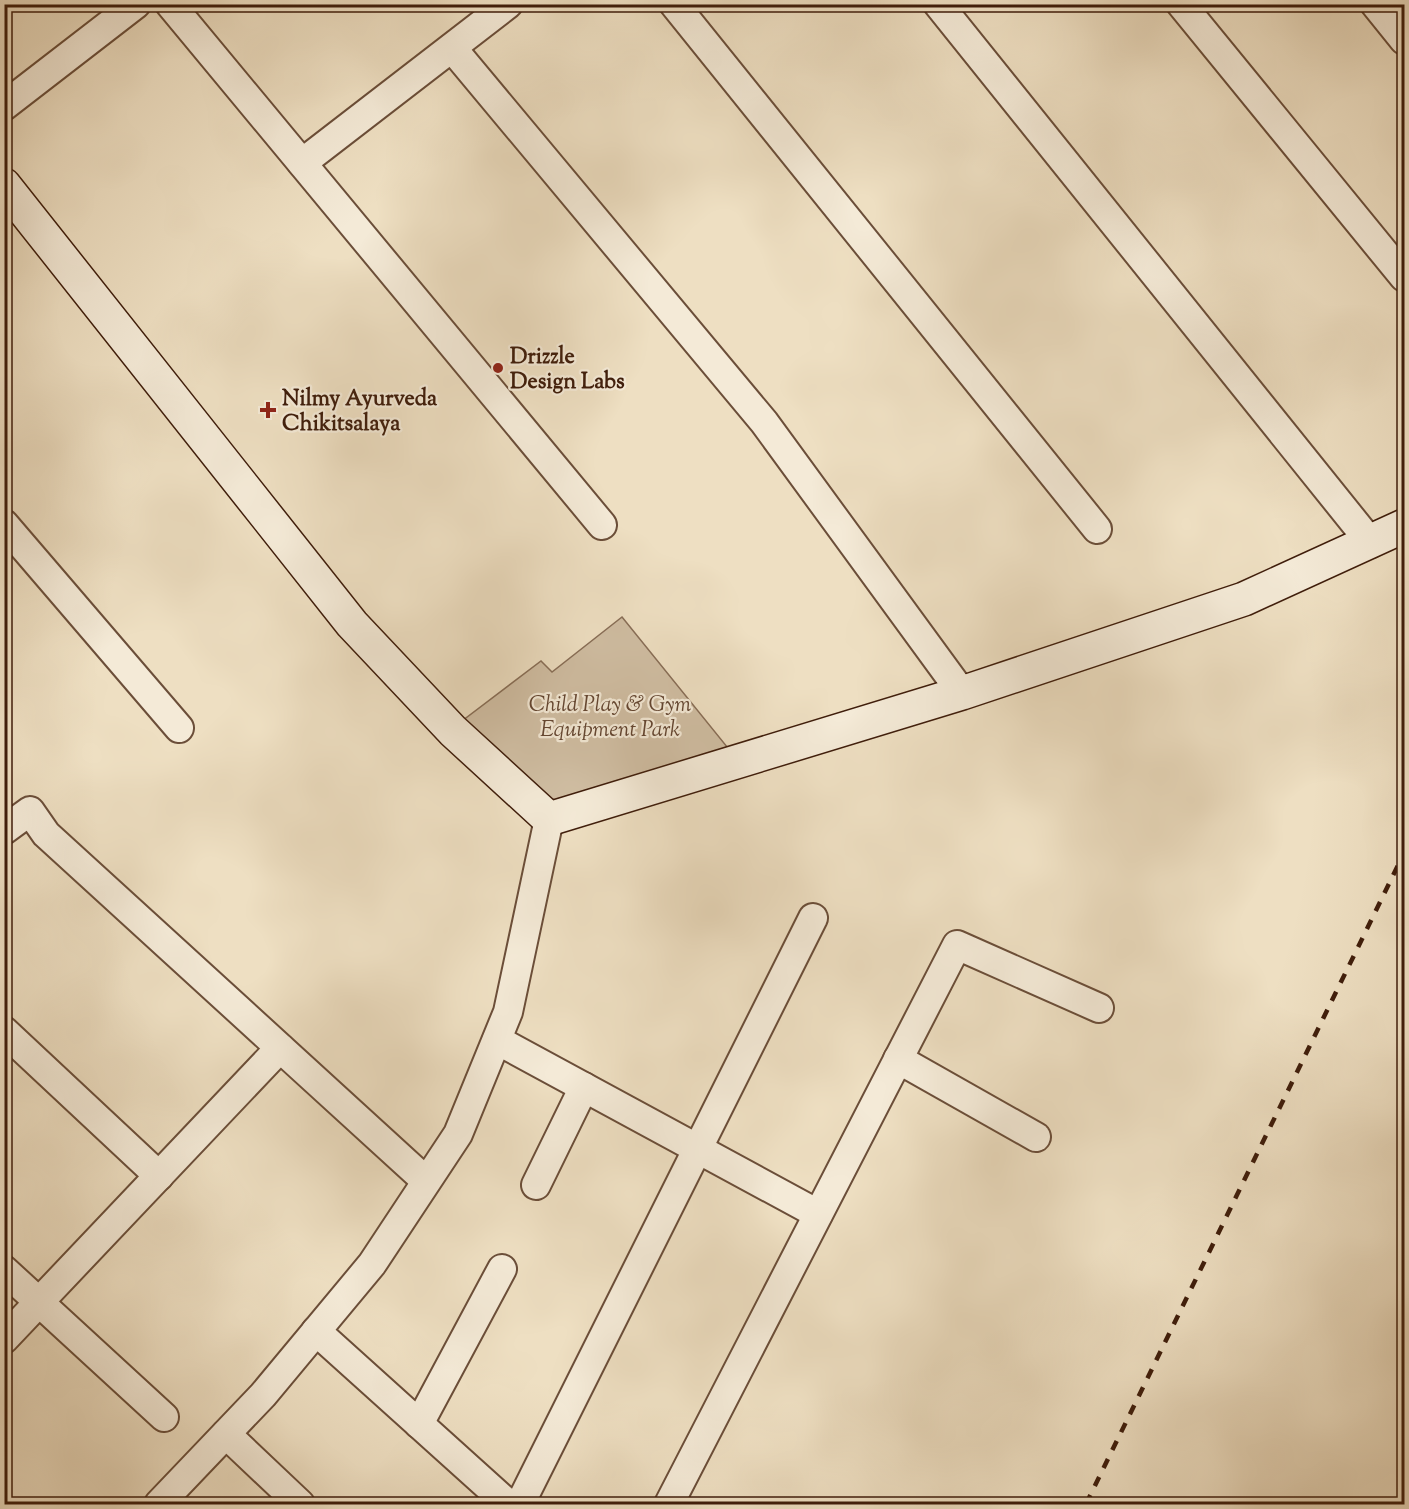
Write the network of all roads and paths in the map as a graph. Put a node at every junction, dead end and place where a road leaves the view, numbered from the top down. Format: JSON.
{"nodes":[{"id":1,"x":136,"y":4,"type":"edge"},
{"id":2,"x":170,"y":4,"type":"edge"},
{"id":3,"x":508,"y":4,"type":"edge"},
{"id":4,"x":674,"y":4,"type":"edge"},
{"id":5,"x":938,"y":4,"type":"edge"},
{"id":6,"x":1181,"y":4,"type":"edge"},
{"id":7,"x":1375,"y":4,"type":"edge"},
{"id":8,"x":1404,"y":40,"type":"edge"},
{"id":9,"x":452,"y":48,"type":"junction"},
{"id":10,"x":4,"y":106,"type":"edge"},
{"id":11,"x":302,"y":163,"type":"junction"},
{"id":12,"x":4,"y":185,"type":"edge"},
{"id":13,"x":1404,"y":277,"type":"edge"},
{"id":14,"x":4,"y":524,"type":"edge"},
{"id":15,"x":602,"y":525,"type":"dead end"},
{"id":16,"x":1404,"y":526,"type":"edge"},
{"id":17,"x":1097,"y":529,"type":"dead end"},
{"id":18,"x":1371,"y":543,"type":"junction"},
{"id":19,"x":962,"y":693,"type":"junction"},
{"id":20,"x":179,"y":728,"type":"dead end"},
{"id":21,"x":549,"y":819,"type":"junction"},
{"id":22,"x":4,"y":830,"type":"edge"},
{"id":23,"x":813,"y":918,"type":"dead end"},
{"id":24,"x":1099,"y":1008,"type":"dead end"},
{"id":25,"x":4,"y":1030,"type":"edge"},
{"id":26,"x":497,"y":1040,"type":"junction"},
{"id":27,"x":279,"y":1048,"type":"junction"},
{"id":28,"x":898,"y":1059,"type":"junction"},
{"id":29,"x":584,"y":1087,"type":"junction"},
{"id":30,"x":1036,"y":1137,"type":"dead end"},
{"id":31,"x":698,"y":1149,"type":"junction"},
{"id":32,"x":159,"y":1176,"type":"junction"},
{"id":33,"x":426,"y":1181,"type":"junction"},
{"id":34,"x":536,"y":1185,"type":"dead end"},
{"id":35,"x":818,"y":1214,"type":"junction"},
{"id":36,"x":502,"y":1269,"type":"dead end"},
{"id":37,"x":4,"y":1270,"type":"edge"},
{"id":38,"x":38,"y":1303,"type":"junction"},
{"id":39,"x":316,"y":1331,"type":"junction"},
{"id":40,"x":4,"y":1339,"type":"edge"},
{"id":41,"x":164,"y":1417,"type":"dead end"},
{"id":42,"x":419,"y":1424,"type":"junction"},
{"id":43,"x":226,"y":1434,"type":"junction"},
{"id":44,"x":159,"y":1504,"type":"edge"},
{"id":45,"x":300,"y":1504,"type":"edge"},
{"id":46,"x":508,"y":1504,"type":"edge"},
{"id":47,"x":520,"y":1504,"type":"edge"},
{"id":48,"x":669,"y":1504,"type":"edge"}],
"edges":[{"from":1,"to":10,"type":"street"},
{"from":2,"to":11,"type":"street"},
{"from":3,"to":9,"type":"street"},
{"from":4,"to":17,"type":"street"},
{"from":5,"to":18,"type":"street"},
{"from":6,"to":13,"type":"street"},
{"from":7,"to":8,"type":"street"},
{"from":9,"to":11,"type":"street"},
{"from":9,"to":19,"type":"street"},
{"from":11,"to":15,"type":"street"},
{"from":12,"to":21,"type":"street"},
{"from":14,"to":20,"type":"street"},
{"from":16,"to":18,"type":"street"},
{"from":18,"to":19,"type":"street"},
{"from":19,"to":21,"type":"street"},
{"from":21,"to":26,"type":"street"},
{"from":22,"to":27,"type":"street"},
{"from":23,"to":31,"type":"street"},
{"from":24,"to":28,"type":"street"},
{"from":25,"to":32,"type":"street"},
{"from":26,"to":29,"type":"street"},
{"from":26,"to":33,"type":"street"},
{"from":27,"to":32,"type":"street"},
{"from":27,"to":33,"type":"street"},
{"from":28,"to":30,"type":"street"},
{"from":28,"to":35,"type":"street"},
{"from":29,"to":31,"type":"street"},
{"from":29,"to":34,"type":"street"},
{"from":31,"to":35,"type":"street"},
{"from":31,"to":47,"type":"street"},
{"from":32,"to":38,"type":"street"},
{"from":33,"to":39,"type":"street"},
{"from":35,"to":48,"type":"street"},
{"from":36,"to":42,"type":"street"},
{"from":37,"to":38,"type":"street"},
{"from":38,"to":40,"type":"street"},
{"from":38,"to":41,"type":"street"},
{"from":39,"to":42,"type":"street"},
{"from":39,"to":43,"type":"street"},
{"from":42,"to":46,"type":"street"},
{"from":43,"to":44,"type":"street"},
{"from":43,"to":45,"type":"street"}]}
